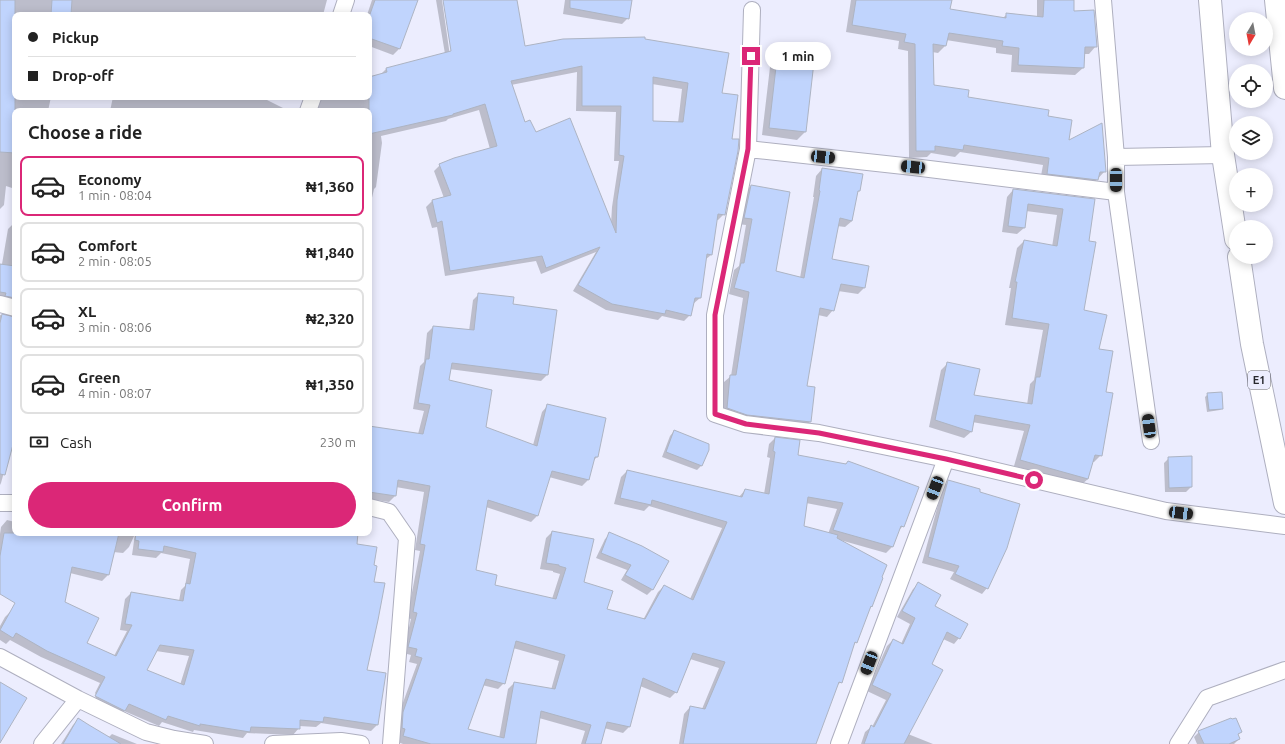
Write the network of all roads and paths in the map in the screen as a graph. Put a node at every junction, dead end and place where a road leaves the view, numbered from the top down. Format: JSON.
{"nodes":[{"id":1,"x":346,"y":0,"type":"edge"},
{"id":2,"x":1103,"y":0,"type":"edge"},
{"id":3,"x":1210,"y":0,"type":"edge"},
{"id":4,"x":1276,"y":0,"type":"edge"},
{"id":5,"x":752,"y":10,"type":"dead end"},
{"id":6,"x":342,"y":12,"type":"edge"},
{"id":7,"x":1285,"y":88,"type":"edge"},
{"id":8,"x":748,"y":149,"type":"junction"},
{"id":9,"x":1223,"y":155,"type":"junction"},
{"id":10,"x":1116,"y":157,"type":"junction"},
{"id":11,"x":1116,"y":192,"type":"junction"},
{"id":12,"x":1233,"y":220,"type":"edge"},
{"id":13,"x":1240,"y":264,"type":"edge"},
{"id":14,"x":0,"y":304,"type":"edge"},
{"id":15,"x":12,"y":307,"type":"edge"},
{"id":16,"x":1151,"y":441,"type":"dead end"},
{"id":17,"x":946,"y":459,"type":"junction"},
{"id":18,"x":1285,"y":503,"type":"edge"},
{"id":19,"x":0,"y":504,"type":"edge"},
{"id":20,"x":12,"y":504,"type":"edge"},
{"id":21,"x":372,"y":508,"type":"edge"},
{"id":22,"x":1285,"y":526,"type":"edge"},
{"id":23,"x":0,"y":657,"type":"edge"},
{"id":24,"x":1285,"y":670,"type":"edge"},
{"id":25,"x":78,"y":699,"type":"junction"},
{"id":26,"x":42,"y":744,"type":"edge"},
{"id":27,"x":205,"y":744,"type":"edge"},
{"id":28,"x":274,"y":744,"type":"edge"},
{"id":29,"x":361,"y":744,"type":"edge"},
{"id":30,"x":391,"y":744,"type":"edge"},
{"id":31,"x":839,"y":744,"type":"edge"},
{"id":32,"x":1178,"y":744,"type":"edge"}],
"edges":[{"from":1,"to":6,"type":"street"},
{"from":2,"to":10,"type":"street"},
{"from":3,"to":9,"type":"highway"},
{"from":4,"to":7,"type":"highway"},
{"from":5,"to":8,"type":"street"},
{"from":8,"to":11,"type":"street"},
{"from":8,"to":17,"type":"street"},
{"from":9,"to":10,"type":"street"},
{"from":9,"to":12,"type":"highway"},
{"from":10,"to":11,"type":"street"},
{"from":11,"to":16,"type":"street"},
{"from":13,"to":18,"type":"highway","number":"E1"},
{"from":14,"to":15,"type":"street"},
{"from":17,"to":22,"type":"street"},
{"from":17,"to":31,"type":"street"},
{"from":19,"to":20,"type":"street"},
{"from":21,"to":30,"type":"street"},
{"from":23,"to":25,"type":"street"},
{"from":24,"to":32,"type":"street"},
{"from":25,"to":26,"type":"street"},
{"from":25,"to":27,"type":"street"},
{"from":28,"to":29,"type":"street"}]}
